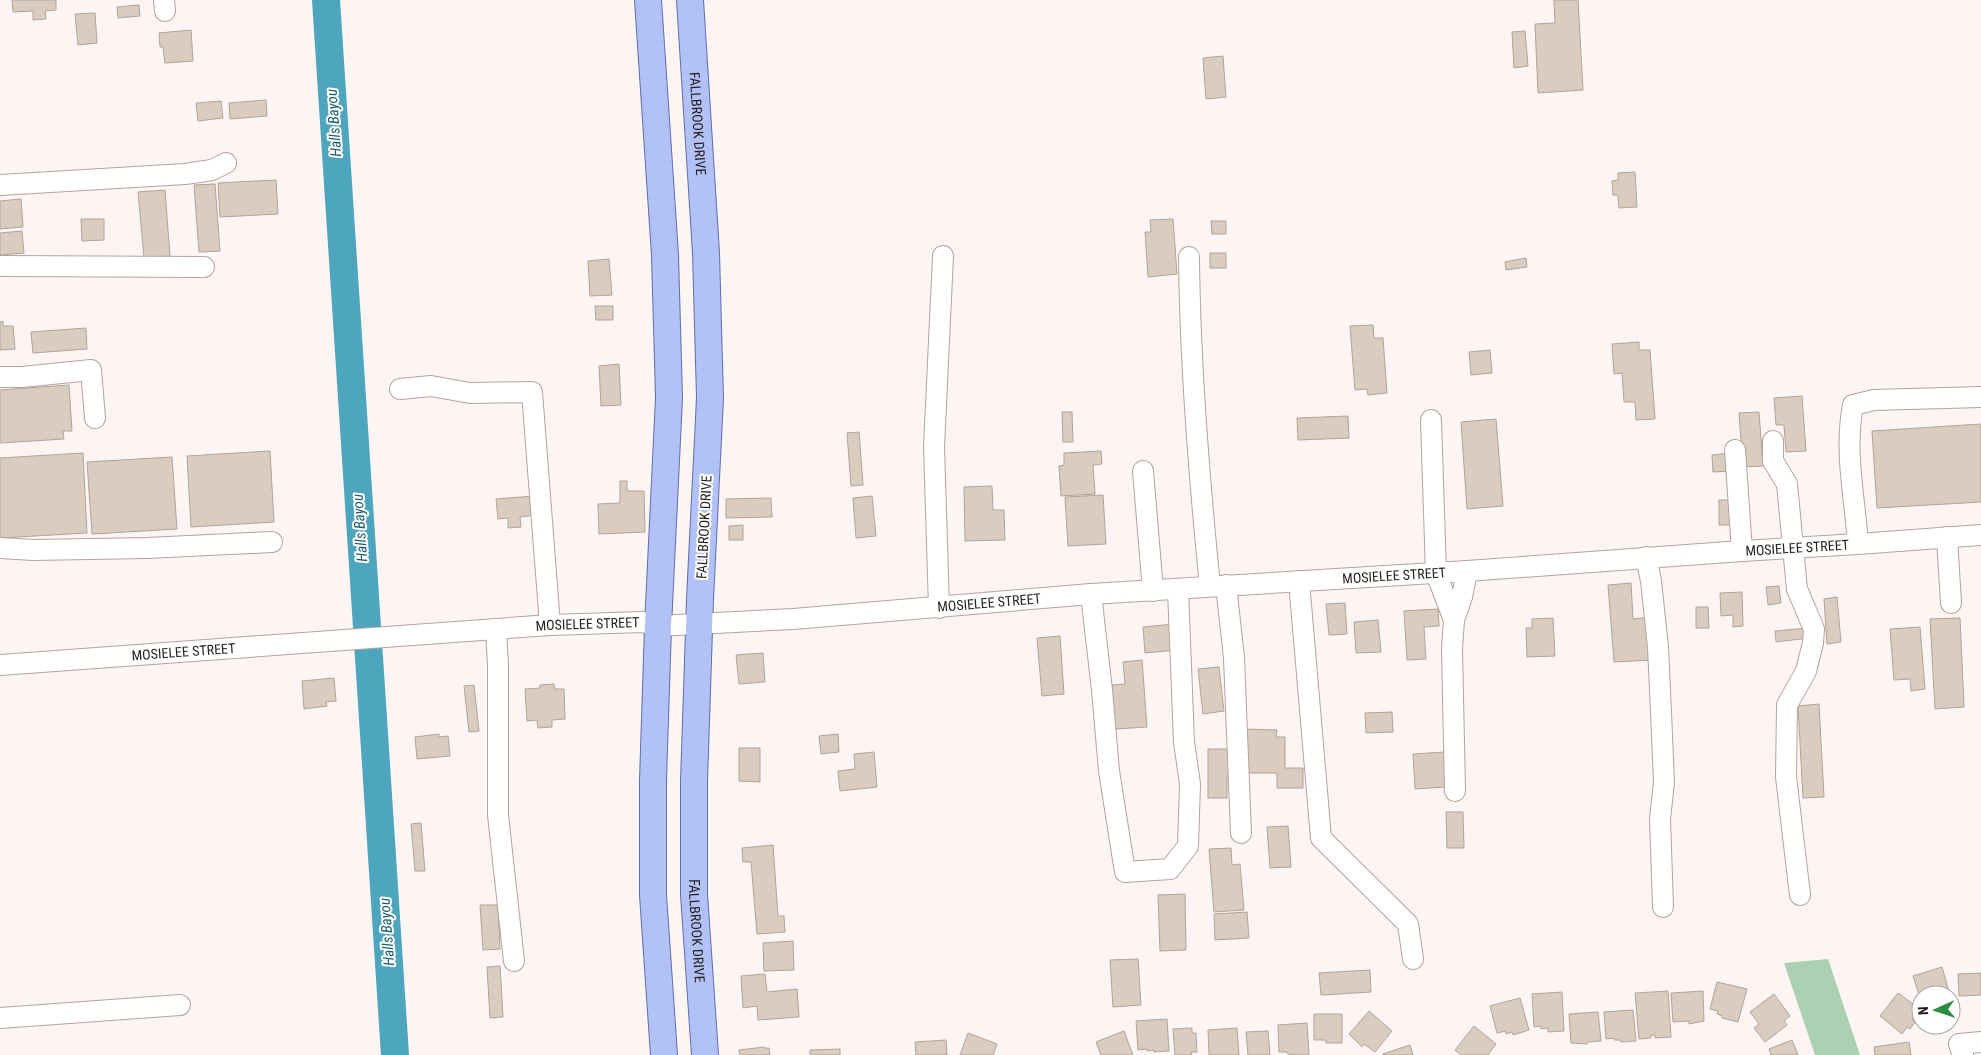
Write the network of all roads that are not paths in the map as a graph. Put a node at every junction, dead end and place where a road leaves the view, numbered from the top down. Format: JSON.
{"nodes":[{"id":1,"x":648,"y":0,"type":"edge"},
{"id":2,"x":690,"y":0,"type":"edge"},
{"id":3,"x":226,"y":163,"type":"dead end"},
{"id":4,"x":0,"y":185,"type":"edge"},
{"id":5,"x":943,"y":256,"type":"dead end"},
{"id":6,"x":1189,"y":257,"type":"dead end"},
{"id":7,"x":0,"y":266,"type":"edge"},
{"id":8,"x":204,"y":267,"type":"dead end"},
{"id":9,"x":0,"y":377,"type":"edge"},
{"id":10,"x":400,"y":389,"type":"dead end"},
{"id":11,"x":1981,"y":397,"type":"edge"},
{"id":12,"x":95,"y":418,"type":"dead end"},
{"id":13,"x":1432,"y":420,"type":"dead end"},
{"id":14,"x":1773,"y":441,"type":"dead end"},
{"id":15,"x":1735,"y":450,"type":"dead end"},
{"id":16,"x":1143,"y":471,"type":"dead end"},
{"id":17,"x":1981,"y":535,"type":"edge"},
{"id":18,"x":1947,"y":537,"type":"junction"},
{"id":19,"x":272,"y":542,"type":"dead end"},
{"id":20,"x":1858,"y":544,"type":"junction"},
{"id":21,"x":0,"y":548,"type":"edge"},
{"id":22,"x":1793,"y":548,"type":"junction"},
{"id":23,"x":1742,"y":551,"type":"junction"},
{"id":24,"x":1646,"y":557,"type":"junction"},
{"id":25,"x":1467,"y":571,"type":"junction"},
{"id":26,"x":1436,"y":573,"type":"junction"},
{"id":27,"x":1299,"y":581,"type":"junction"},
{"id":28,"x":1218,"y":586,"type":"junction"},
{"id":29,"x":1178,"y":589,"type":"junction"},
{"id":30,"x":1153,"y":591,"type":"junction"},
{"id":31,"x":1091,"y":594,"type":"junction"},
{"id":32,"x":1951,"y":603,"type":"dead end"},
{"id":33,"x":939,"y":608,"type":"junction"},
{"id":34,"x":1454,"y":620,"type":"junction"},
{"id":35,"x":699,"y":623,"type":"junction"},
{"id":36,"x":550,"y":625,"type":"junction"},
{"id":37,"x":658,"y":626,"type":"junction"},
{"id":38,"x":496,"y":629,"type":"junction"},
{"id":39,"x":0,"y":665,"type":"edge"},
{"id":40,"x":1455,"y":791,"type":"dead end"},
{"id":41,"x":1241,"y":833,"type":"dead end"},
{"id":42,"x":1800,"y":895,"type":"dead end"},
{"id":43,"x":1663,"y":907,"type":"dead end"},
{"id":44,"x":1413,"y":959,"type":"dead end"},
{"id":45,"x":514,"y":961,"type":"dead end"},
{"id":46,"x":180,"y":1005,"type":"dead end"},
{"id":47,"x":0,"y":1018,"type":"edge"},
{"id":48,"x":1981,"y":1042,"type":"edge"},
{"id":49,"x":1961,"y":1050,"type":"edge"},
{"id":50,"x":664,"y":1055,"type":"edge"},
{"id":51,"x":705,"y":1055,"type":"edge"}],
"edges":[{"from":1,"to":37,"type":"main road"},
{"from":2,"to":35,"type":"main road","name":"FALLBROOK DRIVE"},
{"from":3,"to":4,"type":"street"},
{"from":5,"to":33,"type":"street"},
{"from":6,"to":28,"type":"street"},
{"from":7,"to":8,"type":"street"},
{"from":9,"to":12,"type":"street"},
{"from":10,"to":36,"type":"street"},
{"from":11,"to":20,"type":"street"},
{"from":13,"to":26,"type":"street"},
{"from":14,"to":22,"type":"street"},
{"from":15,"to":23,"type":"street"},
{"from":16,"to":30,"type":"street"},
{"from":17,"to":18,"type":"street","name":"MOSIELEE STREET"},
{"from":18,"to":20,"type":"street","name":"MOSIELEE STREET"},
{"from":18,"to":32,"type":"street"},
{"from":19,"to":21,"type":"street"},
{"from":20,"to":22,"type":"street","name":"MOSIELEE STREET"},
{"from":22,"to":23,"type":"street","name":"MOSIELEE STREET"},
{"from":22,"to":42,"type":"street"},
{"from":23,"to":24,"type":"street","name":"MOSIELEE STREET"},
{"from":24,"to":25,"type":"street","name":"MOSIELEE STREET"},
{"from":24,"to":43,"type":"street"},
{"from":25,"to":26,"type":"street","name":"MOSIELEE STREET"},
{"from":25,"to":34,"type":"street"},
{"from":26,"to":27,"type":"street","name":"MOSIELEE STREET"},
{"from":26,"to":34,"type":"street"},
{"from":27,"to":28,"type":"street","name":"MOSIELEE STREET"},
{"from":27,"to":44,"type":"street"},
{"from":28,"to":29,"type":"street","name":"MOSIELEE STREET"},
{"from":28,"to":41,"type":"street"},
{"from":29,"to":30,"type":"street","name":"MOSIELEE STREET"},
{"from":29,"to":31,"type":"street"},
{"from":30,"to":31,"type":"street","name":"MOSIELEE STREET"},
{"from":31,"to":33,"type":"street","name":"MOSIELEE STREET"},
{"from":33,"to":35,"type":"street","name":"MOSIELEE STREET"},
{"from":34,"to":40,"type":"street"},
{"from":35,"to":37,"type":"street","name":"MOSIELEE STREET"},
{"from":35,"to":51,"type":"main road","name":"FALLBROOK DRIVE"},
{"from":36,"to":37,"type":"street","name":"MOSIELEE STREET"},
{"from":36,"to":38,"type":"street","name":"MOSIELEE STREET"},
{"from":37,"to":50,"type":"main road"},
{"from":38,"to":39,"type":"street","name":"MOSIELEE STREET"},
{"from":38,"to":45,"type":"street"},
{"from":46,"to":47,"type":"street"},
{"from":48,"to":49,"type":"street"}]}
